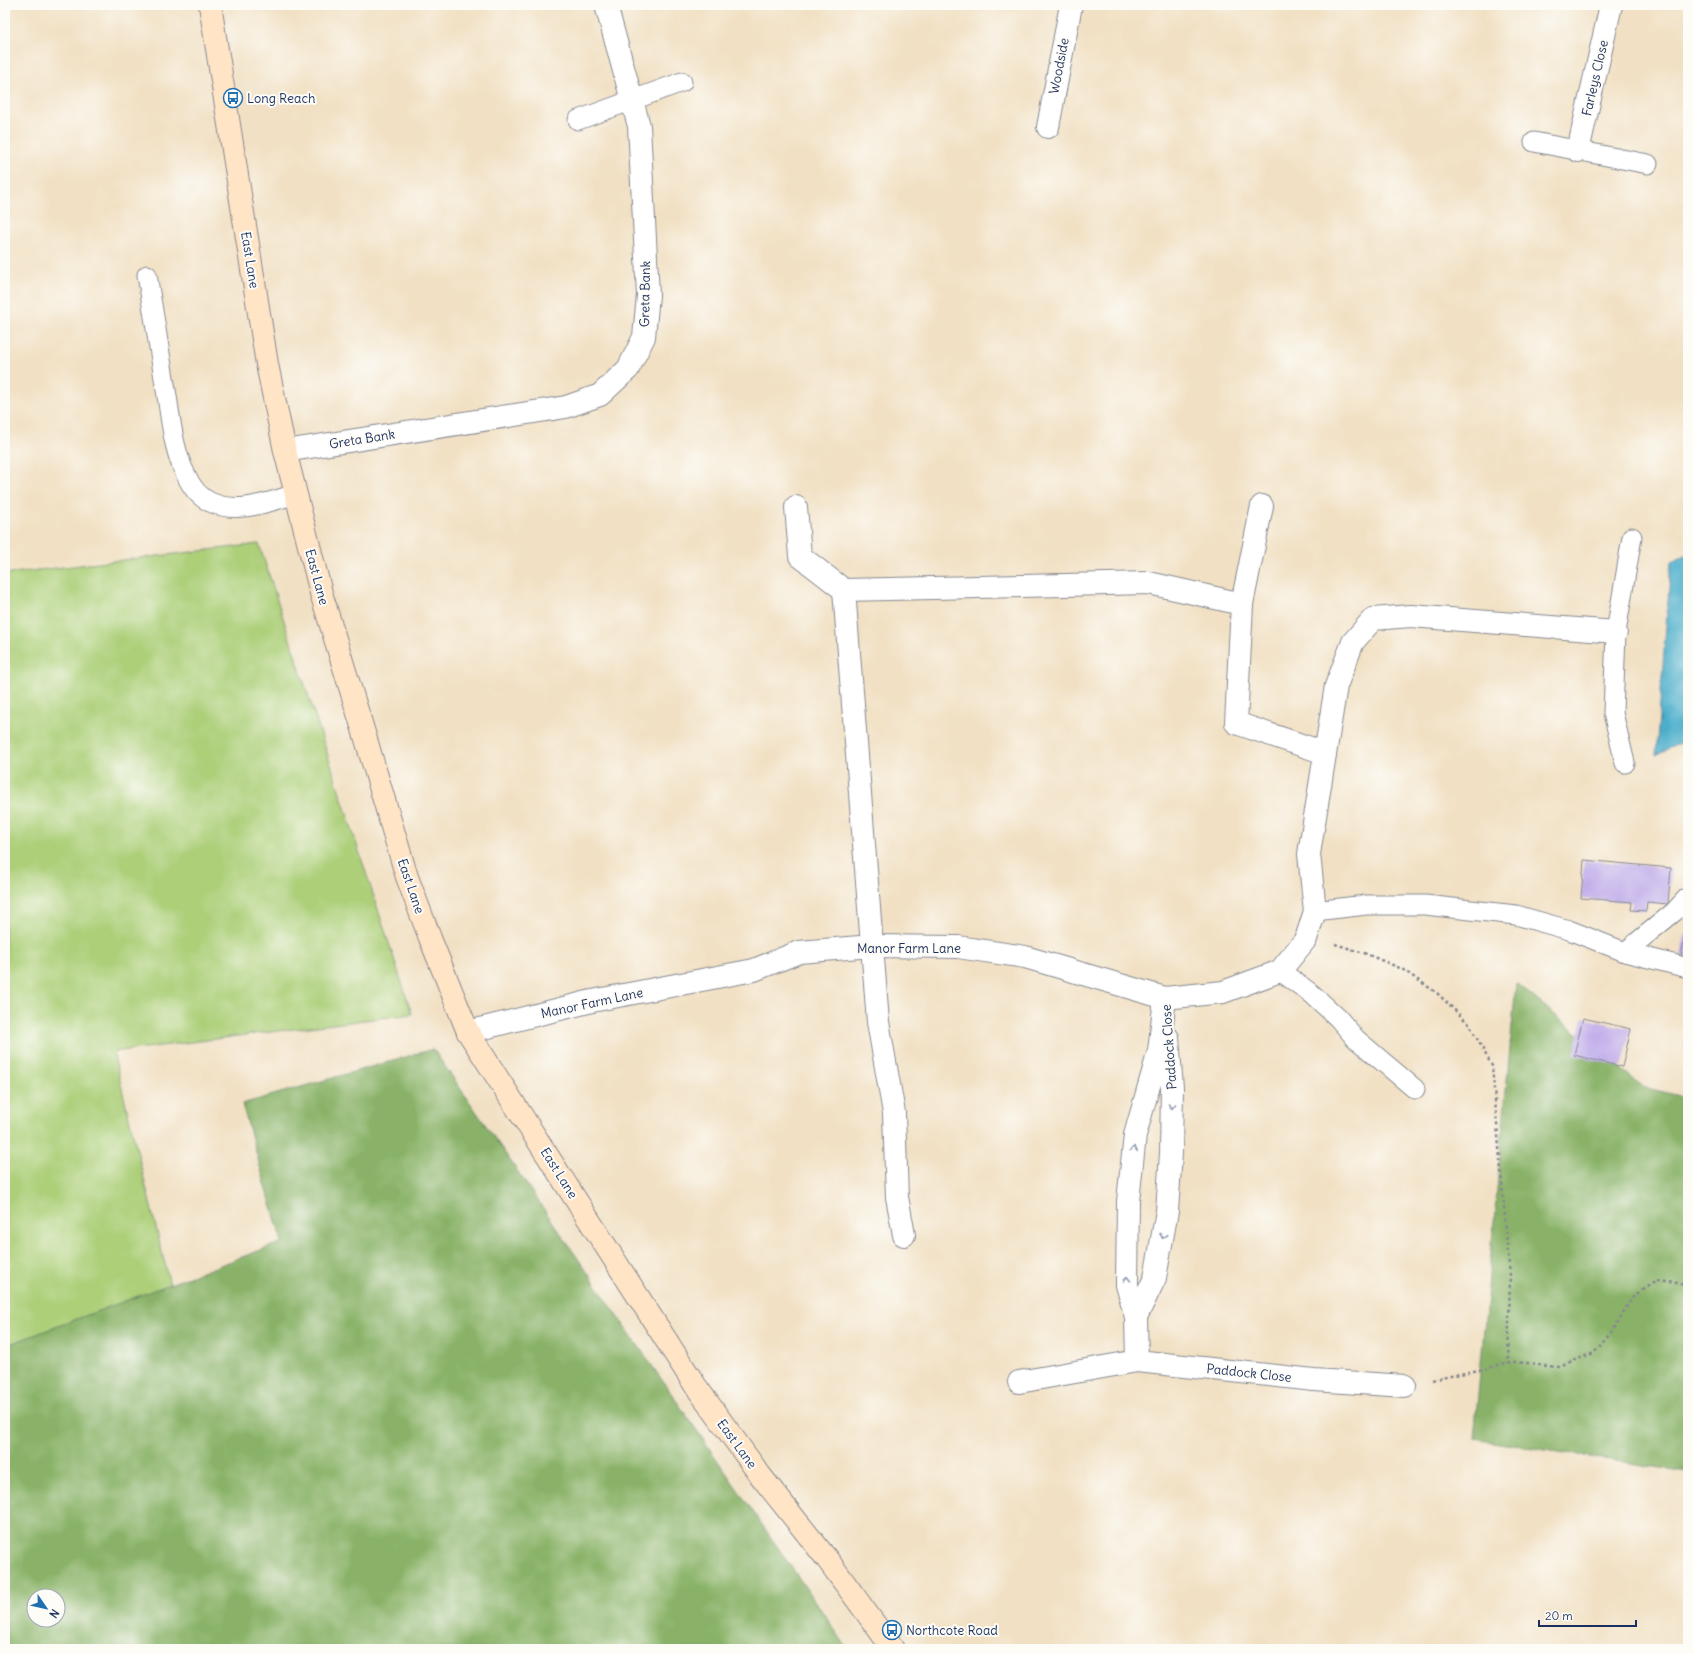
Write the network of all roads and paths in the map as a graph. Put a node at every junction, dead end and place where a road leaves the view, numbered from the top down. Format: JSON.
{"nodes":[{"id":1,"x":210,"y":5,"type":"edge"},
{"id":2,"x":606,"y":5,"type":"edge"},
{"id":3,"x":1071,"y":5,"type":"edge"},
{"id":4,"x":1611,"y":5,"type":"edge"},
{"id":5,"x":682,"y":82,"type":"dead end"},
{"id":6,"x":633,"y":101,"type":"junction"},
{"id":7,"x":578,"y":120,"type":"dead end"},
{"id":8,"x":1048,"y":127,"type":"dead end"},
{"id":9,"x":1534,"y":142,"type":"dead end"},
{"id":10,"x":1578,"y":151,"type":"junction"},
{"id":11,"x":1648,"y":164,"type":"dead end"},
{"id":12,"x":147,"y":275,"type":"dead end"},
{"id":13,"x":285,"y":451,"type":"junction"},
{"id":14,"x":296,"y":494,"type":"junction"},
{"id":15,"x":1262,"y":506,"type":"dead end"},
{"id":16,"x":796,"y":507,"type":"dead end"},
{"id":17,"x":1632,"y":538,"type":"dead end"},
{"id":18,"x":844,"y":590,"type":"junction"},
{"id":19,"x":1242,"y":604,"type":"junction"},
{"id":20,"x":1616,"y":632,"type":"junction"},
{"id":21,"x":1325,"y":753,"type":"junction"},
{"id":22,"x":1625,"y":763,"type":"dead end"},
{"id":23,"x":1688,"y":897,"type":"edge"},
{"id":24,"x":1315,"y":912,"type":"junction"},
{"id":25,"x":1306,"y":939,"type":"junction"},
{"id":26,"x":872,"y":946,"type":"junction"},
{"id":27,"x":1625,"y":952,"type":"junction"},
{"id":28,"x":1688,"y":968,"type":"edge"},
{"id":29,"x":1280,"y":971,"type":"junction"},
{"id":30,"x":1165,"y":998,"type":"junction"},
{"id":31,"x":468,"y":1032,"type":"junction"},
{"id":32,"x":1415,"y":1089,"type":"dead end"},
{"id":33,"x":904,"y":1236,"type":"dead end"},
{"id":34,"x":1688,"y":1284,"type":"edge"},
{"id":35,"x":1136,"y":1317,"type":"junction"},
{"id":36,"x":1137,"y":1361,"type":"junction"},
{"id":37,"x":1508,"y":1364,"type":"junction"},
{"id":38,"x":1019,"y":1382,"type":"dead end"},
{"id":39,"x":1405,"y":1386,"type":"joint"},
{"id":40,"x":893,"y":1649,"type":"edge"}],
"edges":[{"from":1,"to":13,"type":"street","name":"East Lane"},
{"from":2,"to":6,"type":"street","name":"Greta Bank"},
{"from":3,"to":8,"type":"street","name":"Woodside"},
{"from":4,"to":10,"type":"street","name":"Farleys Close"},
{"from":5,"to":6,"type":"lane"},
{"from":6,"to":7,"type":"lane"},
{"from":6,"to":13,"type":"street","name":"Greta Bank"},
{"from":9,"to":10,"type":"lane"},
{"from":10,"to":11,"type":"lane"},
{"from":12,"to":14,"type":"lane"},
{"from":13,"to":14,"type":"street","name":"East Lane"},
{"from":14,"to":31,"type":"street","name":"East Lane"},
{"from":15,"to":19,"type":"street"},
{"from":16,"to":18,"type":"street"},
{"from":17,"to":20,"type":"lane"},
{"from":18,"to":19,"type":"street"},
{"from":18,"to":26,"type":"street"},
{"from":19,"to":21,"type":"street"},
{"from":20,"to":21,"type":"street"},
{"from":20,"to":22,"type":"lane"},
{"from":21,"to":24,"type":"street"},
{"from":23,"to":27,"type":"lane"},
{"from":24,"to":25,"type":"street"},
{"from":24,"to":27,"type":"lane"},
{"from":25,"to":29,"type":"street"},
{"from":25,"to":37,"type":"path"},
{"from":26,"to":30,"type":"street","name":"Manor Farm Lane"},
{"from":26,"to":31,"type":"street","name":"Manor Farm Lane"},
{"from":26,"to":33,"type":"street"},
{"from":27,"to":28,"type":"lane"},
{"from":29,"to":30,"type":"street","name":"Manor Farm Lane"},
{"from":29,"to":32,"type":"lane"},
{"from":35,"to":30,"type":"street","name":"Paddock Close","one_way":true},
{"from":30,"to":35,"type":"street","name":"Paddock Close","one_way":true},
{"from":31,"to":40,"type":"street","name":"East Lane"},
{"from":34,"to":37,"type":"path"},
{"from":35,"to":36,"type":"street","name":"Paddock Close"},
{"from":36,"to":38,"type":"street"},
{"from":36,"to":39,"type":"street","name":"Paddock Close"},
{"from":37,"to":39,"type":"path"}]}
